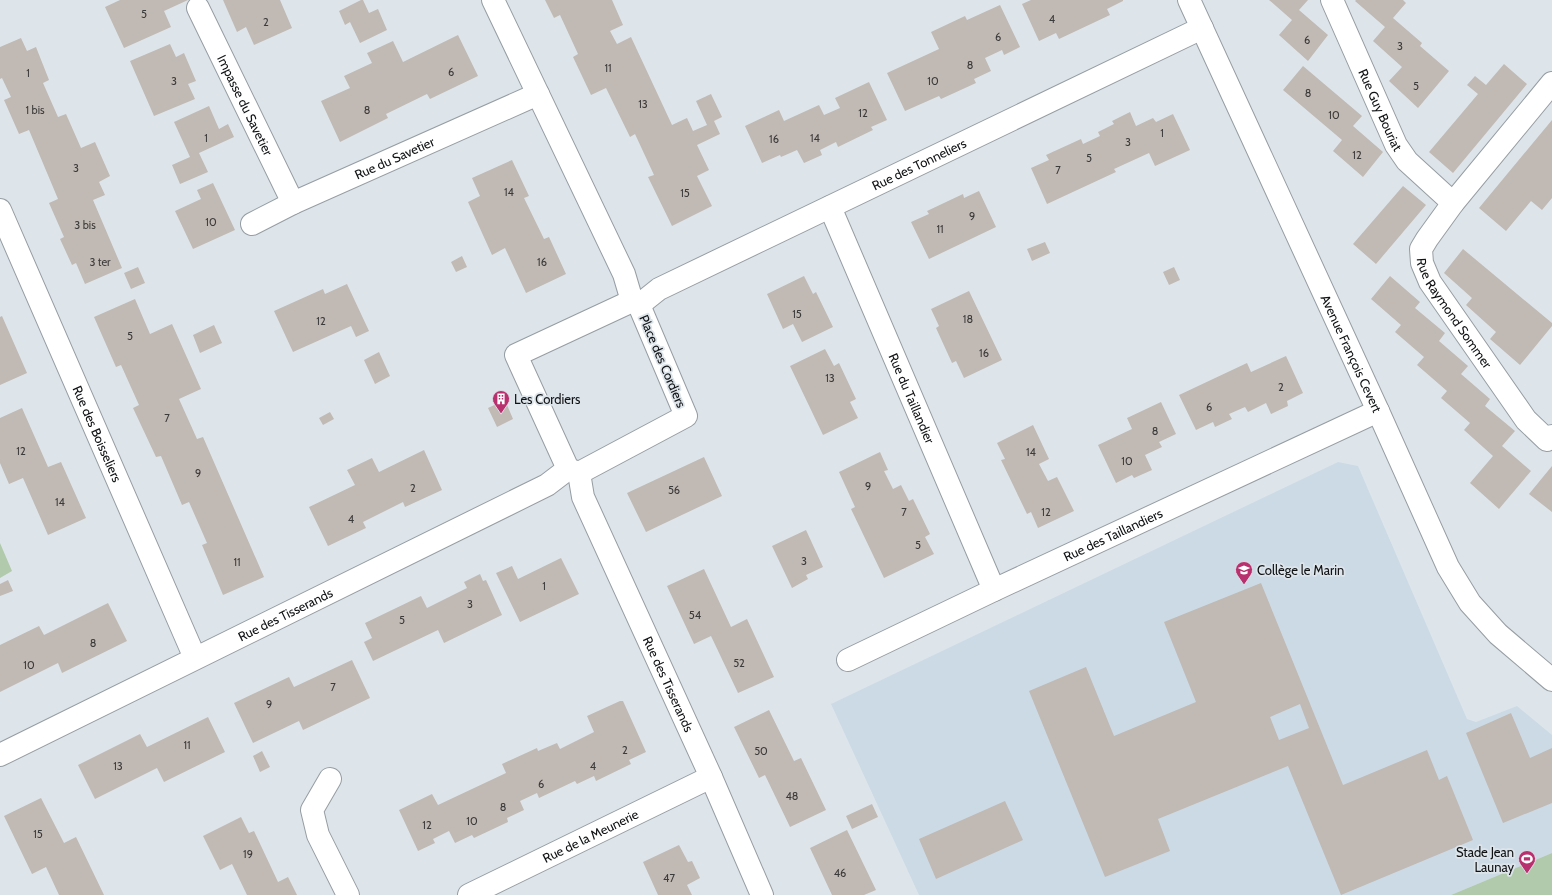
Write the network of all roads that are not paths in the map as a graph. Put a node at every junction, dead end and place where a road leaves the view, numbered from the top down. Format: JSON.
{"nodes":[{"id":1,"x":494,"y":0,"type":"edge"},
{"id":2,"x":1189,"y":0,"type":"edge"},
{"id":3,"x":1332,"y":0,"type":"edge"},
{"id":4,"x":198,"y":8,"type":"dead end"},
{"id":5,"x":1202,"y":28,"type":"junction"},
{"id":6,"x":1552,"y":83,"type":"edge"},
{"id":7,"x":538,"y":94,"type":"junction"},
{"id":8,"x":293,"y":203,"type":"junction"},
{"id":9,"x":1453,"y":203,"type":"junction"},
{"id":10,"x":830,"y":207,"type":"junction"},
{"id":11,"x":0,"y":210,"type":"edge"},
{"id":12,"x":252,"y":224,"type":"dead end"},
{"id":13,"x":635,"y":303,"type":"junction"},
{"id":14,"x":1378,"y":411,"type":"junction"},
{"id":15,"x":1552,"y":436,"type":"edge"},
{"id":16,"x":574,"y":471,"type":"junction"},
{"id":17,"x":994,"y":590,"type":"junction"},
{"id":18,"x":195,"y":658,"type":"junction"},
{"id":19,"x":848,"y":660,"type":"dead end"},
{"id":20,"x":1552,"y":680,"type":"edge"},
{"id":21,"x":0,"y":754,"type":"edge"},
{"id":22,"x":711,"y":777,"type":"junction"},
{"id":23,"x":330,"y":779,"type":"dead end"},
{"id":24,"x":348,"y":895,"type":"edge"},
{"id":25,"x":469,"y":895,"type":"edge"},
{"id":26,"x":762,"y":895,"type":"edge"}],
"edges":[{"from":1,"to":7,"type":"street"},
{"from":2,"to":5,"type":"street","name":"Avenue François Cevert"},
{"from":3,"to":9,"type":"street","name":"Rue Guy Bouriat"},
{"from":4,"to":8,"type":"street","name":"Impasse du Savetier"},
{"from":5,"to":10,"type":"street","name":"Rue des Tonneliers"},
{"from":5,"to":14,"type":"street","name":"Avenue François Cevert"},
{"from":6,"to":9,"type":"street","name":"Rue Raymond Sommer"},
{"from":7,"to":8,"type":"street","name":"Rue du Savetier"},
{"from":7,"to":13,"type":"street"},
{"from":8,"to":12,"type":"street","name":"Rue du Savetier"},
{"from":9,"to":15,"type":"street","name":"Rue Raymond Sommer"},
{"from":10,"to":13,"type":"street","name":"Rue des Tonneliers"},
{"from":10,"to":17,"type":"street","name":"Rue du Taillandier"},
{"from":11,"to":18,"type":"street","name":"Rue des Boisseliers"},
{"from":13,"to":16,"type":"street","name":"Place des Cordiers"},
{"from":13,"to":16,"type":"street","name":"Place des Cordiers"},
{"from":14,"to":17,"type":"street","name":"Rue des Taillandiers"},
{"from":14,"to":20,"type":"street","name":"Avenue François Cevert"},
{"from":16,"to":18,"type":"street","name":"Rue des Tisserands"},
{"from":16,"to":22,"type":"street","name":"Rue des Tisserands"},
{"from":17,"to":19,"type":"street","name":"Rue des Taillandiers"},
{"from":18,"to":21,"type":"street","name":"Rue des Tisserands"},
{"from":22,"to":25,"type":"street","name":"Rue de la Meunerie"},
{"from":22,"to":26,"type":"street","name":"Rue des Tisserands"},
{"from":23,"to":24,"type":"street"}]}
